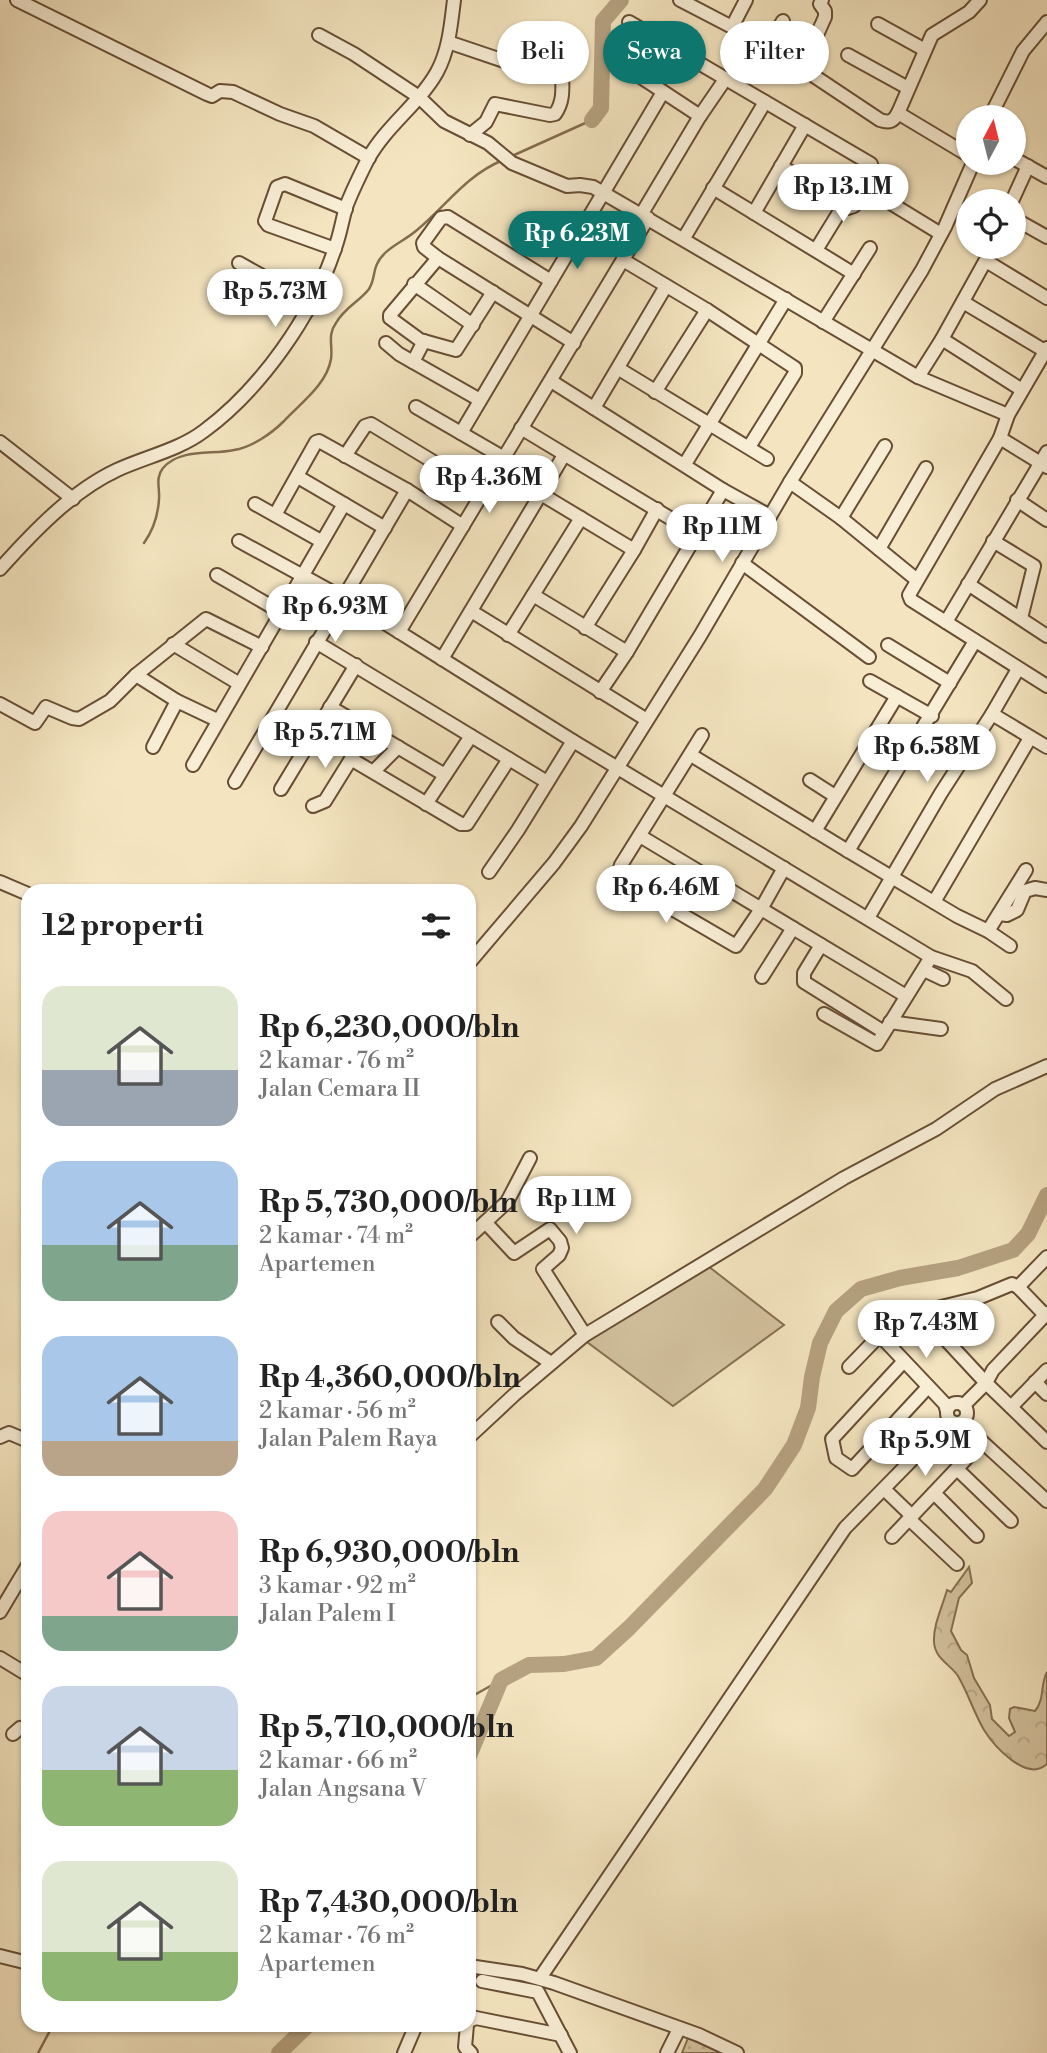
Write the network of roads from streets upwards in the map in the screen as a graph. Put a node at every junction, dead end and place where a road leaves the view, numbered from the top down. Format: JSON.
{"nodes":[{"id":1,"x":454,"y":0,"type":"edge"},
{"id":2,"x":680,"y":0,"type":"edge"},
{"id":3,"x":746,"y":0,"type":"edge"},
{"id":4,"x":822,"y":0,"type":"edge"},
{"id":5,"x":980,"y":0,"type":"edge"},
{"id":6,"x":19,"y":1,"type":"edge"},
{"id":7,"x":720,"y":21,"type":"edge"},
{"id":8,"x":735,"y":21,"type":"edge"},
{"id":9,"x":823,"y":21,"type":"edge"},
{"id":10,"x":1047,"y":22,"type":"edge"},
{"id":11,"x":878,"y":24,"type":"dead end"},
{"id":12,"x":319,"y":35,"type":"dead end"},
{"id":13,"x":448,"y":43,"type":"junction"},
{"id":14,"x":925,"y":51,"type":"junction"},
{"id":15,"x":848,"y":55,"type":"dead end"},
{"id":16,"x":651,"y":84,"type":"edge"},
{"id":17,"x":722,"y":84,"type":"edge"},
{"id":18,"x":736,"y":84,"type":"edge"},
{"id":19,"x":826,"y":84,"type":"edge"},
{"id":20,"x":908,"y":88,"type":"junction"},
{"id":21,"x":663,"y":92,"type":"junction"},
{"id":22,"x":419,"y":97,"type":"junction"},
{"id":23,"x":765,"y":102,"type":"junction"},
{"id":24,"x":996,"y":105,"type":"edge"},
{"id":25,"x":898,"y":113,"type":"junction"},
{"id":26,"x":700,"y":116,"type":"junction"},
{"id":27,"x":805,"y":125,"type":"junction"},
{"id":28,"x":470,"y":135,"type":"junction"},
{"id":29,"x":956,"y":148,"type":"edge"},
{"id":30,"x":369,"y":158,"type":"junction"},
{"id":31,"x":781,"y":166,"type":"junction"},
{"id":32,"x":1028,"y":166,"type":"joint"},
{"id":33,"x":968,"y":175,"type":"edge"},
{"id":34,"x":1047,"y":177,"type":"edge"},
{"id":35,"x":713,"y":188,"type":"junction"},
{"id":36,"x":866,"y":188,"type":"junction"},
{"id":37,"x":1017,"y":189,"type":"edge"},
{"id":38,"x":603,"y":193,"type":"junction"},
{"id":39,"x":843,"y":206,"type":"junction"},
{"id":40,"x":346,"y":209,"type":"junction"},
{"id":41,"x":754,"y":213,"type":"junction"},
{"id":42,"x":645,"y":216,"type":"junction"},
{"id":43,"x":1026,"y":225,"type":"edge"},
{"id":44,"x":941,"y":234,"type":"junction"},
{"id":45,"x":1047,"y":237,"type":"edge"},
{"id":46,"x":684,"y":238,"type":"junction"},
{"id":47,"x":870,"y":248,"type":"dead end"},
{"id":48,"x":335,"y":249,"type":"junction"},
{"id":49,"x":816,"y":250,"type":"junction"},
{"id":50,"x":438,"y":258,"type":"junction"},
{"id":51,"x":623,"y":260,"type":"junction"},
{"id":52,"x":986,"y":261,"type":"joint"},
{"id":53,"x":239,"y":263,"type":"dead end"},
{"id":54,"x":854,"y":274,"type":"junction"},
{"id":55,"x":551,"y":281,"type":"junction"},
{"id":56,"x":414,"y":285,"type":"junction"},
{"id":57,"x":666,"y":286,"type":"junction"},
{"id":58,"x":316,"y":292,"type":"junction"},
{"id":59,"x":493,"y":292,"type":"junction"},
{"id":60,"x":1047,"y":298,"type":"edge"},
{"id":61,"x":786,"y":299,"type":"junction"},
{"id":62,"x":963,"y":302,"type":"junction"},
{"id":63,"x":707,"y":310,"type":"junction"},
{"id":64,"x":531,"y":317,"type":"junction"},
{"id":65,"x":823,"y":322,"type":"junction"},
{"id":66,"x":473,"y":325,"type":"junction"},
{"id":67,"x":942,"y":339,"type":"junction"},
{"id":68,"x":424,"y":341,"type":"junction"},
{"id":69,"x":386,"y":343,"type":"dead end"},
{"id":70,"x":574,"y":344,"type":"junction"},
{"id":71,"x":759,"y":345,"type":"junction"},
{"id":72,"x":872,"y":350,"type":"junction"},
{"id":73,"x":1046,"y":350,"type":"edge"},
{"id":74,"x":414,"y":362,"type":"junction"},
{"id":75,"x":619,"y":369,"type":"junction"},
{"id":76,"x":918,"y":377,"type":"junction"},
{"id":77,"x":551,"y":381,"type":"junction"},
{"id":78,"x":1021,"y":390,"type":"junction"},
{"id":79,"x":655,"y":391,"type":"junction"},
{"id":80,"x":480,"y":400,"type":"junction"},
{"id":81,"x":416,"y":407,"type":"dead end"},
{"id":82,"x":594,"y":408,"type":"junction"},
{"id":83,"x":1008,"y":415,"type":"junction"},
{"id":84,"x":710,"y":423,"type":"junction"},
{"id":85,"x":521,"y":428,"type":"junction"},
{"id":86,"x":461,"y":433,"type":"junction"},
{"id":87,"x":1000,"y":438,"type":"junction"},
{"id":88,"x":0,"y":442,"type":"edge"},
{"id":89,"x":885,"y":446,"type":"dead end"},
{"id":90,"x":749,"y":447,"type":"junction"},
{"id":91,"x":564,"y":455,"type":"junction"},
{"id":92,"x":345,"y":456,"type":"junction"},
{"id":93,"x":504,"y":458,"type":"junction"},
{"id":94,"x":767,"y":459,"type":"dead end"},
{"id":95,"x":1045,"y":461,"type":"edge"},
{"id":96,"x":685,"y":464,"type":"junction"},
{"id":97,"x":926,"y":468,"type":"dead end"},
{"id":98,"x":298,"y":477,"type":"junction"},
{"id":99,"x":790,"y":482,"type":"junction"},
{"id":100,"x":407,"y":490,"type":"junction"},
{"id":101,"x":723,"y":490,"type":"junction"},
{"id":102,"x":482,"y":492,"type":"junction"},
{"id":103,"x":541,"y":494,"type":"junction"},
{"id":104,"x":73,"y":499,"type":"junction"},
{"id":105,"x":1017,"y":500,"type":"junction"},
{"id":106,"x":255,"y":503,"type":"dead end"},
{"id":107,"x":344,"y":504,"type":"junction"},
{"id":108,"x":657,"y":509,"type":"junction"},
{"id":109,"x":275,"y":515,"type":"junction"},
{"id":110,"x":770,"y":516,"type":"junction"},
{"id":111,"x":581,"y":518,"type":"junction"},
{"id":112,"x":841,"y":518,"type":"junction"},
{"id":113,"x":1047,"y":520,"type":"edge"},
{"id":114,"x":463,"y":526,"type":"junction"},
{"id":115,"x":384,"y":528,"type":"junction"},
{"id":116,"x":698,"y":535,"type":"junction"},
{"id":117,"x":239,"y":541,"type":"dead end"},
{"id":118,"x":321,"y":541,"type":"junction"},
{"id":119,"x":993,"y":541,"type":"junction"},
{"id":120,"x":880,"y":549,"type":"junction"},
{"id":121,"x":634,"y":550,"type":"junction"},
{"id":122,"x":742,"y":563,"type":"junction"},
{"id":123,"x":0,"y":569,"type":"edge"},
{"id":124,"x":217,"y":575,"type":"dead end"},
{"id":125,"x":302,"y":576,"type":"junction"},
{"id":126,"x":917,"y":580,"type":"junction"},
{"id":127,"x":968,"y":584,"type":"junction"},
{"id":128,"x":533,"y":595,"type":"junction"},
{"id":129,"x":342,"y":597,"type":"junction"},
{"id":130,"x":471,"y":611,"type":"junction"},
{"id":131,"x":281,"y":612,"type":"junction"},
{"id":132,"x":1021,"y":618,"type":"junction"},
{"id":133,"x":946,"y":622,"type":"junction"},
{"id":134,"x":585,"y":628,"type":"junction"},
{"id":135,"x":399,"y":632,"type":"junction"},
{"id":136,"x":508,"y":635,"type":"junction"},
{"id":137,"x":1047,"y":636,"type":"edge"},
{"id":138,"x":975,"y":641,"type":"junction"},
{"id":139,"x":316,"y":642,"type":"junction"},
{"id":140,"x":173,"y":644,"type":"junction"},
{"id":141,"x":888,"y":645,"type":"dead end"},
{"id":142,"x":262,"y":647,"type":"junction"},
{"id":143,"x":627,"y":652,"type":"junction"},
{"id":144,"x":869,"y":657,"type":"dead end"},
{"id":145,"x":442,"y":659,"type":"junction"},
{"id":146,"x":356,"y":665,"type":"junction"},
{"id":147,"x":1018,"y":669,"type":"junction"},
{"id":148,"x":136,"y":676,"type":"junction"},
{"id":149,"x":870,"y":681,"type":"dead end"},
{"id":150,"x":238,"y":683,"type":"junction"},
{"id":151,"x":950,"y":683,"type":"junction"},
{"id":152,"x":1047,"y":686,"type":"edge"},
{"id":153,"x":600,"y":692,"type":"junction"},
{"id":154,"x":897,"y":696,"type":"junction"},
{"id":155,"x":177,"y":701,"type":"junction"},
{"id":156,"x":0,"y":704,"type":"edge"},
{"id":157,"x":330,"y":707,"type":"junction"},
{"id":158,"x":992,"y":714,"type":"junction"},
{"id":159,"x":932,"y":716,"type":"junction"},
{"id":160,"x":868,"y":719,"type":"dead end"},
{"id":161,"x":217,"y":720,"type":"junction"},
{"id":162,"x":647,"y":720,"type":"junction"},
{"id":163,"x":880,"y":726,"type":"junction"},
{"id":164,"x":368,"y":729,"type":"junction"},
{"id":165,"x":702,"y":735,"type":"dead end"},
{"id":166,"x":471,"y":736,"type":"junction"},
{"id":167,"x":1030,"y":738,"type":"junction"},
{"id":168,"x":573,"y":741,"type":"junction"},
{"id":169,"x":153,"y":747,"type":"dead end"},
{"id":170,"x":398,"y":747,"type":"junction"},
{"id":171,"x":1047,"y":747,"type":"edge"},
{"id":172,"x":691,"y":755,"type":"junction"},
{"id":173,"x":351,"y":759,"type":"junction"},
{"id":174,"x":509,"y":759,"type":"junction"},
{"id":175,"x":193,"y":765,"type":"dead end"},
{"id":176,"x":618,"y":768,"type":"junction"},
{"id":177,"x":374,"y":771,"type":"junction"},
{"id":178,"x":445,"y":775,"type":"junction"},
{"id":179,"x":810,"y":780,"type":"dead end"},
{"id":180,"x":234,"y":782,"type":"dead end"},
{"id":181,"x":547,"y":782,"type":"junction"},
{"id":182,"x":281,"y":789,"type":"dead end"},
{"id":183,"x":664,"y":794,"type":"junction"},
{"id":184,"x":835,"y":796,"type":"junction"},
{"id":185,"x":425,"y":804,"type":"junction"},
{"id":186,"x":313,"y":806,"type":"dead end"},
{"id":187,"x":815,"y":831,"type":"junction"},
{"id":188,"x":640,"y":836,"type":"junction"},
{"id":189,"x":848,"y":852,"type":"junction"},
{"id":190,"x":784,"y":868,"type":"junction"},
{"id":191,"x":1026,"y":870,"type":"dead end"},
{"id":192,"x":489,"y":872,"type":"dead end"},
{"id":193,"x":893,"y":877,"type":"junction"},
{"id":194,"x":0,"y":882,"type":"edge"},
{"id":195,"x":1047,"y":890,"type":"edge"},
{"id":196,"x":21,"y":891,"type":"edge"},
{"id":197,"x":934,"y":902,"type":"junction"},
{"id":198,"x":761,"y":909,"type":"junction"},
{"id":199,"x":999,"y":914,"type":"junction"},
{"id":200,"x":868,"y":918,"type":"junction"},
{"id":201,"x":793,"y":928,"type":"junction"},
{"id":202,"x":988,"y":931,"type":"junction"},
{"id":203,"x":821,"y":945,"type":"junction"},
{"id":204,"x":1010,"y":946,"type":"dead end"},
{"id":205,"x":476,"y":955,"type":"edge"},
{"id":206,"x":931,"y":957,"type":"junction"},
{"id":207,"x":924,"y":970,"type":"junction"},
{"id":208,"x":762,"y":977,"type":"dead end"},
{"id":209,"x":943,"y":979,"type":"dead end"},
{"id":210,"x":906,"y":996,"type":"junction"},
{"id":211,"x":1006,"y":999,"type":"dead end"},
{"id":212,"x":824,"y":1014,"type":"dead end"},
{"id":213,"x":887,"y":1027,"type":"junction"},
{"id":214,"x":942,"y":1029,"type":"dead end"},
{"id":215,"x":1047,"y":1066,"type":"edge"},
{"id":216,"x":530,"y":1158,"type":"dead end"},
{"id":217,"x":486,"y":1223,"type":"junction"},
{"id":218,"x":476,"y":1231,"type":"edge"},
{"id":219,"x":1047,"y":1257,"type":"edge"},
{"id":220,"x":1018,"y":1287,"type":"junction"},
{"id":221,"x":1046,"y":1314,"type":"edge"},
{"id":222,"x":498,"y":1322,"type":"dead end"},
{"id":223,"x":585,"y":1335,"type":"junction"},
{"id":224,"x":904,"y":1362,"type":"junction"},
{"id":225,"x":551,"y":1363,"type":"junction"},
{"id":226,"x":849,"y":1367,"type":"dead end"},
{"id":227,"x":1047,"y":1370,"type":"edge"},
{"id":228,"x":1035,"y":1382,"type":"junction"},
{"id":229,"x":986,"y":1383,"type":"junction"},
{"id":230,"x":928,"y":1388,"type":"junction"},
{"id":231,"x":1047,"y":1394,"type":"edge"},
{"id":232,"x":1011,"y":1407,"type":"junction"},
{"id":233,"x":948,"y":1416,"type":"junction"},
{"id":234,"x":967,"y":1428,"type":"dead end"},
{"id":235,"x":476,"y":1431,"type":"edge"},
{"id":236,"x":0,"y":1437,"type":"edge"},
{"id":237,"x":21,"y":1438,"type":"edge"},
{"id":238,"x":1047,"y":1441,"type":"edge"},
{"id":239,"x":982,"y":1442,"type":"junction"},
{"id":240,"x":957,"y":1469,"type":"junction"},
{"id":241,"x":884,"y":1489,"type":"junction"},
{"id":242,"x":934,"y":1493,"type":"junction"},
{"id":243,"x":1047,"y":1501,"type":"edge"},
{"id":244,"x":911,"y":1517,"type":"junction"},
{"id":245,"x":1011,"y":1521,"type":"dead end"},
{"id":246,"x":977,"y":1536,"type":"dead end"},
{"id":247,"x":892,"y":1537,"type":"dead end"},
{"id":248,"x":957,"y":1564,"type":"dead end"},
{"id":249,"x":21,"y":1578,"type":"edge"},
{"id":250,"x":0,"y":1612,"type":"edge"},
{"id":251,"x":0,"y":1658,"type":"edge"},
{"id":252,"x":21,"y":1671,"type":"edge"},
{"id":253,"x":21,"y":1728,"type":"edge"},
{"id":254,"x":13,"y":1734,"type":"dead end"},
{"id":255,"x":0,"y":1956,"type":"edge"},
{"id":256,"x":21,"y":1961,"type":"edge"},
{"id":257,"x":476,"y":1967,"type":"edge"},
{"id":258,"x":540,"y":1978,"type":"junction"},
{"id":259,"x":482,"y":1981,"type":"dead end"},
{"id":260,"x":476,"y":2018,"type":"edge"},
{"id":261,"x":681,"y":2029,"type":"junction"},
{"id":262,"x":413,"y":2032,"type":"edge"},
{"id":263,"x":467,"y":2032,"type":"edge"},
{"id":264,"x":561,"y":2035,"type":"junction"},
{"id":265,"x":404,"y":2053,"type":"edge"},
{"id":266,"x":471,"y":2053,"type":"edge"},
{"id":267,"x":570,"y":2053,"type":"edge"},
{"id":268,"x":667,"y":2053,"type":"edge"},
{"id":269,"x":737,"y":2053,"type":"edge"}],
"edges":[{"from":1,"to":13,"type":"street"},
{"from":2,"to":7,"type":"street"},
{"from":3,"to":8,"type":"street"},
{"from":4,"to":9,"type":"street"},
{"from":5,"to":14,"type":"street"},
{"from":6,"to":30,"type":"street"},
{"from":10,"to":24,"type":"street"},
{"from":11,"to":14,"type":"street"},
{"from":12,"to":22,"type":"street"},
{"from":13,"to":22,"type":"street"},
{"from":13,"to":28,"type":"street"},
{"from":14,"to":20,"type":"street"},
{"from":15,"to":20,"type":"street"},
{"from":16,"to":21,"type":"street"},
{"from":17,"to":26,"type":"street"},
{"from":18,"to":23,"type":"street"},
{"from":19,"to":25,"type":"street"},
{"from":20,"to":25,"type":"street"},
{"from":21,"to":26,"type":"street"},
{"from":21,"to":38,"type":"street"},
{"from":22,"to":28,"type":"street"},
{"from":22,"to":30,"type":"street"},
{"from":23,"to":27,"type":"street"},
{"from":23,"to":35,"type":"street"},
{"from":25,"to":29,"type":"street"},
{"from":26,"to":42,"type":"street"},
{"from":27,"to":31,"type":"street"},
{"from":27,"to":36,"type":"street"},
{"from":28,"to":38,"type":"street"},
{"from":30,"to":40,"type":"street"},
{"from":31,"to":39,"type":"street"},
{"from":31,"to":41,"type":"street"},
{"from":32,"to":34,"type":"street"},
{"from":32,"to":37,"type":"street"},
{"from":33,"to":44,"type":"street"},
{"from":35,"to":41,"type":"street"},
{"from":35,"to":46,"type":"street"},
{"from":36,"to":39,"type":"street"},
{"from":36,"to":44,"type":"street"},
{"from":38,"to":42,"type":"street"},
{"from":38,"to":55,"type":"street"},
{"from":39,"to":49,"type":"street"},
{"from":40,"to":48,"type":"street"},
{"from":40,"to":48,"type":"street"},
{"from":41,"to":49,"type":"street"},
{"from":42,"to":46,"type":"street"},
{"from":42,"to":51,"type":"street"},
{"from":43,"to":45,"type":"street"},
{"from":44,"to":72,"type":"street"},
{"from":46,"to":61,"type":"street"},
{"from":47,"to":54,"type":"street"},
{"from":48,"to":58,"type":"street"},
{"from":49,"to":54,"type":"street"},
{"from":50,"to":55,"type":"street"},
{"from":50,"to":56,"type":"street"},
{"from":50,"to":59,"type":"street"},
{"from":51,"to":57,"type":"street"},
{"from":51,"to":70,"type":"street"},
{"from":52,"to":60,"type":"street"},
{"from":52,"to":62,"type":"street"},
{"from":53,"to":58,"type":"street"},
{"from":54,"to":65,"type":"street"},
{"from":55,"to":64,"type":"street"},
{"from":56,"to":66,"type":"street"},
{"from":56,"to":68,"type":"street"},
{"from":57,"to":63,"type":"street"},
{"from":57,"to":75,"type":"street"},
{"from":58,"to":104,"type":"street"},
{"from":59,"to":64,"type":"street"},
{"from":59,"to":66,"type":"street"},
{"from":61,"to":65,"type":"street"},
{"from":61,"to":71,"type":"street"},
{"from":62,"to":67,"type":"street"},
{"from":62,"to":73,"type":"street"},
{"from":63,"to":71,"type":"street"},
{"from":63,"to":79,"type":"street"},
{"from":64,"to":70,"type":"street"},
{"from":64,"to":80,"type":"street"},
{"from":65,"to":72,"type":"street"},
{"from":66,"to":68,"type":"street"},
{"from":67,"to":76,"type":"street"},
{"from":67,"to":78,"type":"street"},
{"from":68,"to":74,"type":"street"},
{"from":69,"to":74,"type":"street"},
{"from":70,"to":77,"type":"street"},
{"from":71,"to":84,"type":"street"},
{"from":71,"to":90,"type":"street"},
{"from":72,"to":76,"type":"street"},
{"from":72,"to":99,"type":"street"},
{"from":73,"to":78,"type":"street"},
{"from":74,"to":80,"type":"street"},
{"from":75,"to":79,"type":"street"},
{"from":75,"to":82,"type":"street"},
{"from":76,"to":83,"type":"street"},
{"from":77,"to":82,"type":"street"},
{"from":77,"to":85,"type":"street"},
{"from":78,"to":83,"type":"street"},
{"from":79,"to":84,"type":"street"},
{"from":80,"to":86,"type":"street"},
{"from":81,"to":86,"type":"street"},
{"from":82,"to":96,"type":"street"},
{"from":83,"to":87,"type":"street"},
{"from":84,"to":90,"type":"street"},
{"from":84,"to":96,"type":"street"},
{"from":85,"to":91,"type":"street"},
{"from":85,"to":93,"type":"street"},
{"from":86,"to":93,"type":"street"},
{"from":87,"to":95,"type":"street"},
{"from":87,"to":126,"type":"street"},
{"from":88,"to":104,"type":"street"},
{"from":89,"to":112,"type":"street"},
{"from":90,"to":94,"type":"street"},
{"from":91,"to":103,"type":"street"},
{"from":91,"to":108,"type":"street"},
{"from":92,"to":98,"type":"street"},
{"from":92,"to":100,"type":"street"},
{"from":92,"to":102,"type":"street"},
{"from":93,"to":102,"type":"street"},
{"from":95,"to":105,"type":"street"},
{"from":96,"to":101,"type":"street"},
{"from":97,"to":120,"type":"street"},
{"from":98,"to":107,"type":"street"},
{"from":98,"to":109,"type":"street"},
{"from":99,"to":110,"type":"street"},
{"from":99,"to":112,"type":"street"},
{"from":100,"to":114,"type":"street"},
{"from":100,"to":115,"type":"street"},
{"from":101,"to":110,"type":"street"},
{"from":101,"to":116,"type":"street"},
{"from":102,"to":114,"type":"street"},
{"from":103,"to":111,"type":"street"},
{"from":103,"to":130,"type":"street"},
{"from":104,"to":123,"type":"street"},
{"from":105,"to":113,"type":"street"},
{"from":105,"to":119,"type":"street"},
{"from":106,"to":109,"type":"street"},
{"from":107,"to":115,"type":"street"},
{"from":107,"to":118,"type":"street"},
{"from":108,"to":116,"type":"street"},
{"from":108,"to":121,"type":"street"},
{"from":109,"to":118,"type":"street"},
{"from":110,"to":122,"type":"street"},
{"from":111,"to":121,"type":"street"},
{"from":111,"to":128,"type":"street"},
{"from":112,"to":120,"type":"street"},
{"from":114,"to":135,"type":"street"},
{"from":115,"to":129,"type":"street"},
{"from":116,"to":143,"type":"street"},
{"from":117,"to":125,"type":"street"},
{"from":118,"to":125,"type":"street"},
{"from":119,"to":127,"type":"street"},
{"from":119,"to":132,"type":"street"},
{"from":120,"to":126,"type":"street"},
{"from":121,"to":134,"type":"street"},
{"from":122,"to":144,"type":"street"},
{"from":122,"to":162,"type":"street"},
{"from":124,"to":131,"type":"street"},
{"from":125,"to":129,"type":"street"},
{"from":125,"to":131,"type":"street"},
{"from":126,"to":133,"type":"street"},
{"from":127,"to":132,"type":"street"},
{"from":127,"to":133,"type":"street"},
{"from":128,"to":134,"type":"street"},
{"from":128,"to":136,"type":"street"},
{"from":129,"to":135,"type":"street"},
{"from":129,"to":139,"type":"street"},
{"from":130,"to":136,"type":"street"},
{"from":130,"to":145,"type":"street"},
{"from":131,"to":142,"type":"street"},
{"from":132,"to":137,"type":"street"},
{"from":133,"to":138,"type":"street"},
{"from":134,"to":143,"type":"street"},
{"from":135,"to":145,"type":"street"},
{"from":136,"to":153,"type":"street"},
{"from":138,"to":147,"type":"street"},
{"from":138,"to":151,"type":"street"},
{"from":139,"to":146,"type":"street"},
{"from":139,"to":180,"type":"street"},
{"from":140,"to":142,"type":"street"},
{"from":140,"to":148,"type":"street"},
{"from":140,"to":150,"type":"street"},
{"from":141,"to":151,"type":"street"},
{"from":142,"to":150,"type":"street"},
{"from":143,"to":153,"type":"street"},
{"from":145,"to":168,"type":"street"},
{"from":146,"to":157,"type":"street"},
{"from":146,"to":166,"type":"street"},
{"from":147,"to":152,"type":"street"},
{"from":147,"to":158,"type":"street"},
{"from":148,"to":155,"type":"street"},
{"from":148,"to":156,"type":"street"},
{"from":149,"to":154,"type":"street"},
{"from":150,"to":161,"type":"street"},
{"from":151,"to":159,"type":"street"},
{"from":153,"to":162,"type":"street"},
{"from":154,"to":159,"type":"street"},
{"from":154,"to":163,"type":"street"},
{"from":155,"to":161,"type":"street"},
{"from":155,"to":169,"type":"street"},
{"from":157,"to":164,"type":"street"},
{"from":157,"to":182,"type":"street"},
{"from":158,"to":167,"type":"street"},
{"from":158,"to":193,"type":"street"},
{"from":159,"to":189,"type":"street"},
{"from":160,"to":163,"type":"street"},
{"from":161,"to":175,"type":"street"},
{"from":162,"to":176,"type":"street"},
{"from":163,"to":184,"type":"street"},
{"from":164,"to":170,"type":"street"},
{"from":164,"to":173,"type":"street"},
{"from":165,"to":172,"type":"street"},
{"from":166,"to":174,"type":"street"},
{"from":166,"to":178,"type":"street"},
{"from":167,"to":171,"type":"street"},
{"from":167,"to":197,"type":"street"},
{"from":168,"to":176,"type":"street"},
{"from":168,"to":181,"type":"street"},
{"from":170,"to":177,"type":"street"},
{"from":170,"to":178,"type":"street"},
{"from":172,"to":183,"type":"street"},
{"from":172,"to":187,"type":"street"},
{"from":173,"to":177,"type":"street"},
{"from":173,"to":186,"type":"street"},
{"from":174,"to":181,"type":"street"},
{"from":174,"to":185,"type":"street"},
{"from":176,"to":183,"type":"street"},
{"from":176,"to":205,"type":"street"},
{"from":177,"to":185,"type":"street"},
{"from":178,"to":185,"type":"street"},
{"from":179,"to":184,"type":"street"},
{"from":181,"to":192,"type":"street"},
{"from":183,"to":188,"type":"street"},
{"from":183,"to":190,"type":"street"},
{"from":184,"to":187,"type":"street"},
{"from":187,"to":189,"type":"street"},
{"from":188,"to":198,"type":"street"},
{"from":188,"to":198,"type":"street"},
{"from":189,"to":193,"type":"street"},
{"from":190,"to":198,"type":"street"},
{"from":190,"to":200,"type":"street"},
{"from":191,"to":199,"type":"street"},
{"from":193,"to":197,"type":"street"},
{"from":193,"to":200,"type":"street"},
{"from":194,"to":196,"type":"street"},
{"from":195,"to":199,"type":"street"},
{"from":197,"to":202,"type":"street"},
{"from":198,"to":201,"type":"street"},
{"from":199,"to":202,"type":"street"},
{"from":200,"to":206,"type":"street"},
{"from":201,"to":203,"type":"street"},
{"from":201,"to":208,"type":"street"},
{"from":202,"to":204,"type":"street"},
{"from":203,"to":210,"type":"street"},
{"from":203,"to":213,"type":"street"},
{"from":206,"to":207,"type":"street"},
{"from":206,"to":211,"type":"street"},
{"from":207,"to":209,"type":"street"},
{"from":207,"to":210,"type":"street"},
{"from":210,"to":213,"type":"street"},
{"from":212,"to":213,"type":"street"},
{"from":213,"to":214,"type":"street"},
{"from":215,"to":223,"type":"street"},
{"from":216,"to":217,"type":"street"},
{"from":217,"to":218,"type":"street"},
{"from":217,"to":223,"type":"street"},
{"from":219,"to":220,"type":"street"},
{"from":220,"to":221,"type":"street"},
{"from":220,"to":229,"type":"street"},
{"from":221,"to":229,"type":"street"},
{"from":222,"to":225,"type":"street"},
{"from":223,"to":225,"type":"street"},
{"from":224,"to":226,"type":"street"},
{"from":224,"to":230,"type":"street"},
{"from":224,"to":230,"type":"street"},
{"from":225,"to":235,"type":"street"},
{"from":227,"to":228,"type":"street"},
{"from":228,"to":231,"type":"street"},
{"from":228,"to":232,"type":"street"},
{"from":229,"to":232,"type":"street"},
{"from":229,"to":233,"type":"street"},
{"from":230,"to":233,"type":"street"},
{"from":232,"to":238,"type":"street"},
{"from":233,"to":241,"type":"street"},
{"from":234,"to":239,"type":"street"},
{"from":236,"to":237,"type":"street"},
{"from":239,"to":240,"type":"street"},
{"from":239,"to":243,"type":"street"},
{"from":240,"to":242,"type":"street"},
{"from":240,"to":245,"type":"street"},
{"from":241,"to":244,"type":"street"},
{"from":241,"to":258,"type":"street"},
{"from":242,"to":244,"type":"street"},
{"from":242,"to":246,"type":"street"},
{"from":244,"to":247,"type":"street"},
{"from":244,"to":248,"type":"street"},
{"from":249,"to":250,"type":"street"},
{"from":251,"to":252,"type":"street"},
{"from":253,"to":254,"type":"street"},
{"from":255,"to":256,"type":"street"},
{"from":257,"to":258,"type":"street"},
{"from":258,"to":261,"type":"street"},
{"from":259,"to":264,"type":"street"},
{"from":260,"to":264,"type":"street"},
{"from":261,"to":268,"type":"street"},
{"from":261,"to":269,"type":"street"},
{"from":262,"to":265,"type":"street"},
{"from":263,"to":266,"type":"street"},
{"from":264,"to":267,"type":"street"}]}
